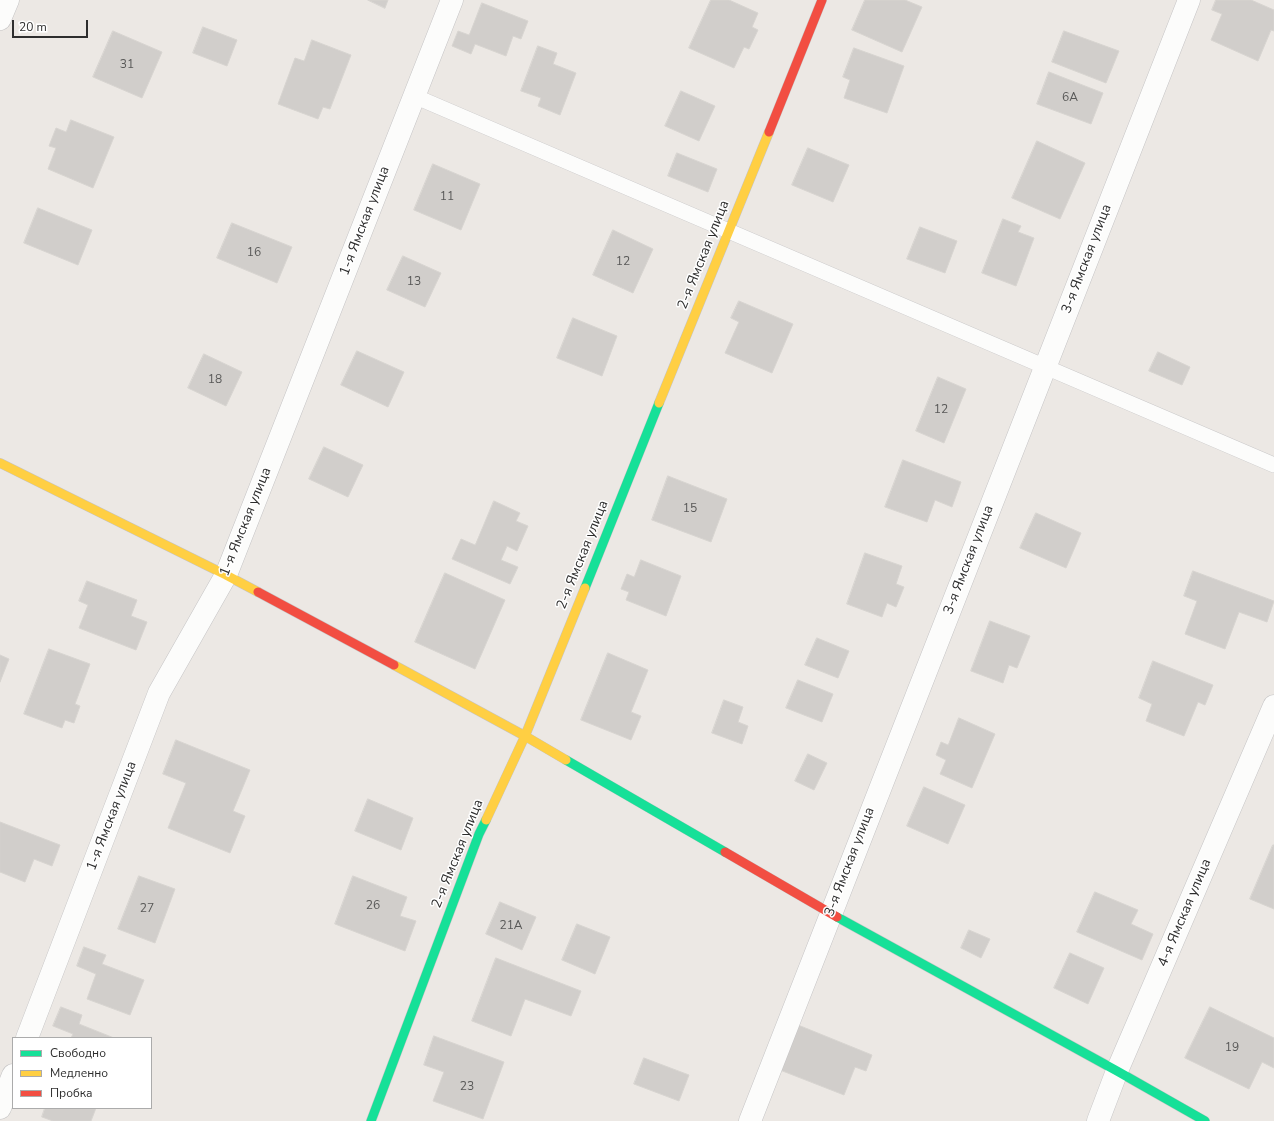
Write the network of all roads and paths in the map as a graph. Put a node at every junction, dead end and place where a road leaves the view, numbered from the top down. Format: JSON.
{"nodes":[{"id":1,"x":8,"y":0,"type":"edge"},
{"id":2,"x":452,"y":0,"type":"edge"},
{"id":3,"x":822,"y":0,"type":"edge"},
{"id":4,"x":1189,"y":0,"type":"edge"},
{"id":5,"x":0,"y":19,"type":"edge"},
{"id":6,"x":414,"y":96,"type":"junction"},
{"id":7,"x":728,"y":232,"type":"junction"},
{"id":8,"x":1044,"y":368,"type":"junction"},
{"id":9,"x":0,"y":463,"type":"edge"},
{"id":10,"x":1274,"y":466,"type":"edge"},
{"id":11,"x":226,"y":575,"type":"junction"},
{"id":12,"x":1274,"y":706,"type":"edge"},
{"id":13,"x":525,"y":736,"type":"junction"},
{"id":14,"x":830,"y":913,"type":"junction"},
{"id":15,"x":27,"y":1037,"type":"edge"},
{"id":16,"x":1117,"y":1071,"type":"junction"},
{"id":17,"x":12,"y":1077,"type":"edge"},
{"id":18,"x":0,"y":1108,"type":"edge"},
{"id":19,"x":371,"y":1121,"type":"edge"},
{"id":20,"x":750,"y":1121,"type":"edge"},
{"id":21,"x":1098,"y":1121,"type":"edge"},
{"id":22,"x":1205,"y":1121,"type":"edge"}],
"edges":[{"from":1,"to":5,"type":"street"},
{"from":2,"to":6,"type":"street","name":"1-я Ямская улица"},
{"from":3,"to":7,"type":"street","name":"2-я Ямская улица"},
{"from":4,"to":8,"type":"street","name":"3-я Ямская улица"},
{"from":6,"to":7,"type":"lane"},
{"from":6,"to":11,"type":"street","name":"1-я Ямская улица"},
{"from":7,"to":8,"type":"lane"},
{"from":7,"to":13,"type":"street","name":"2-я Ямская улица"},
{"from":8,"to":10,"type":"lane"},
{"from":8,"to":14,"type":"street","name":"3-я Ямская улица"},
{"from":9,"to":11,"type":"street"},
{"from":11,"to":13,"type":"street"},
{"from":11,"to":15,"type":"street","name":"1-я Ямская улица"},
{"from":12,"to":16,"type":"street","name":"4-я Ямская улица"},
{"from":13,"to":14,"type":"street"},
{"from":13,"to":19,"type":"street","name":"2-я Ямская улица"},
{"from":14,"to":16,"type":"street"},
{"from":14,"to":20,"type":"street","name":"3-я Ямская улица"},
{"from":16,"to":21,"type":"street","name":"4-я Ямская улица"},
{"from":16,"to":22,"type":"street"},
{"from":17,"to":18,"type":"street"}]}
